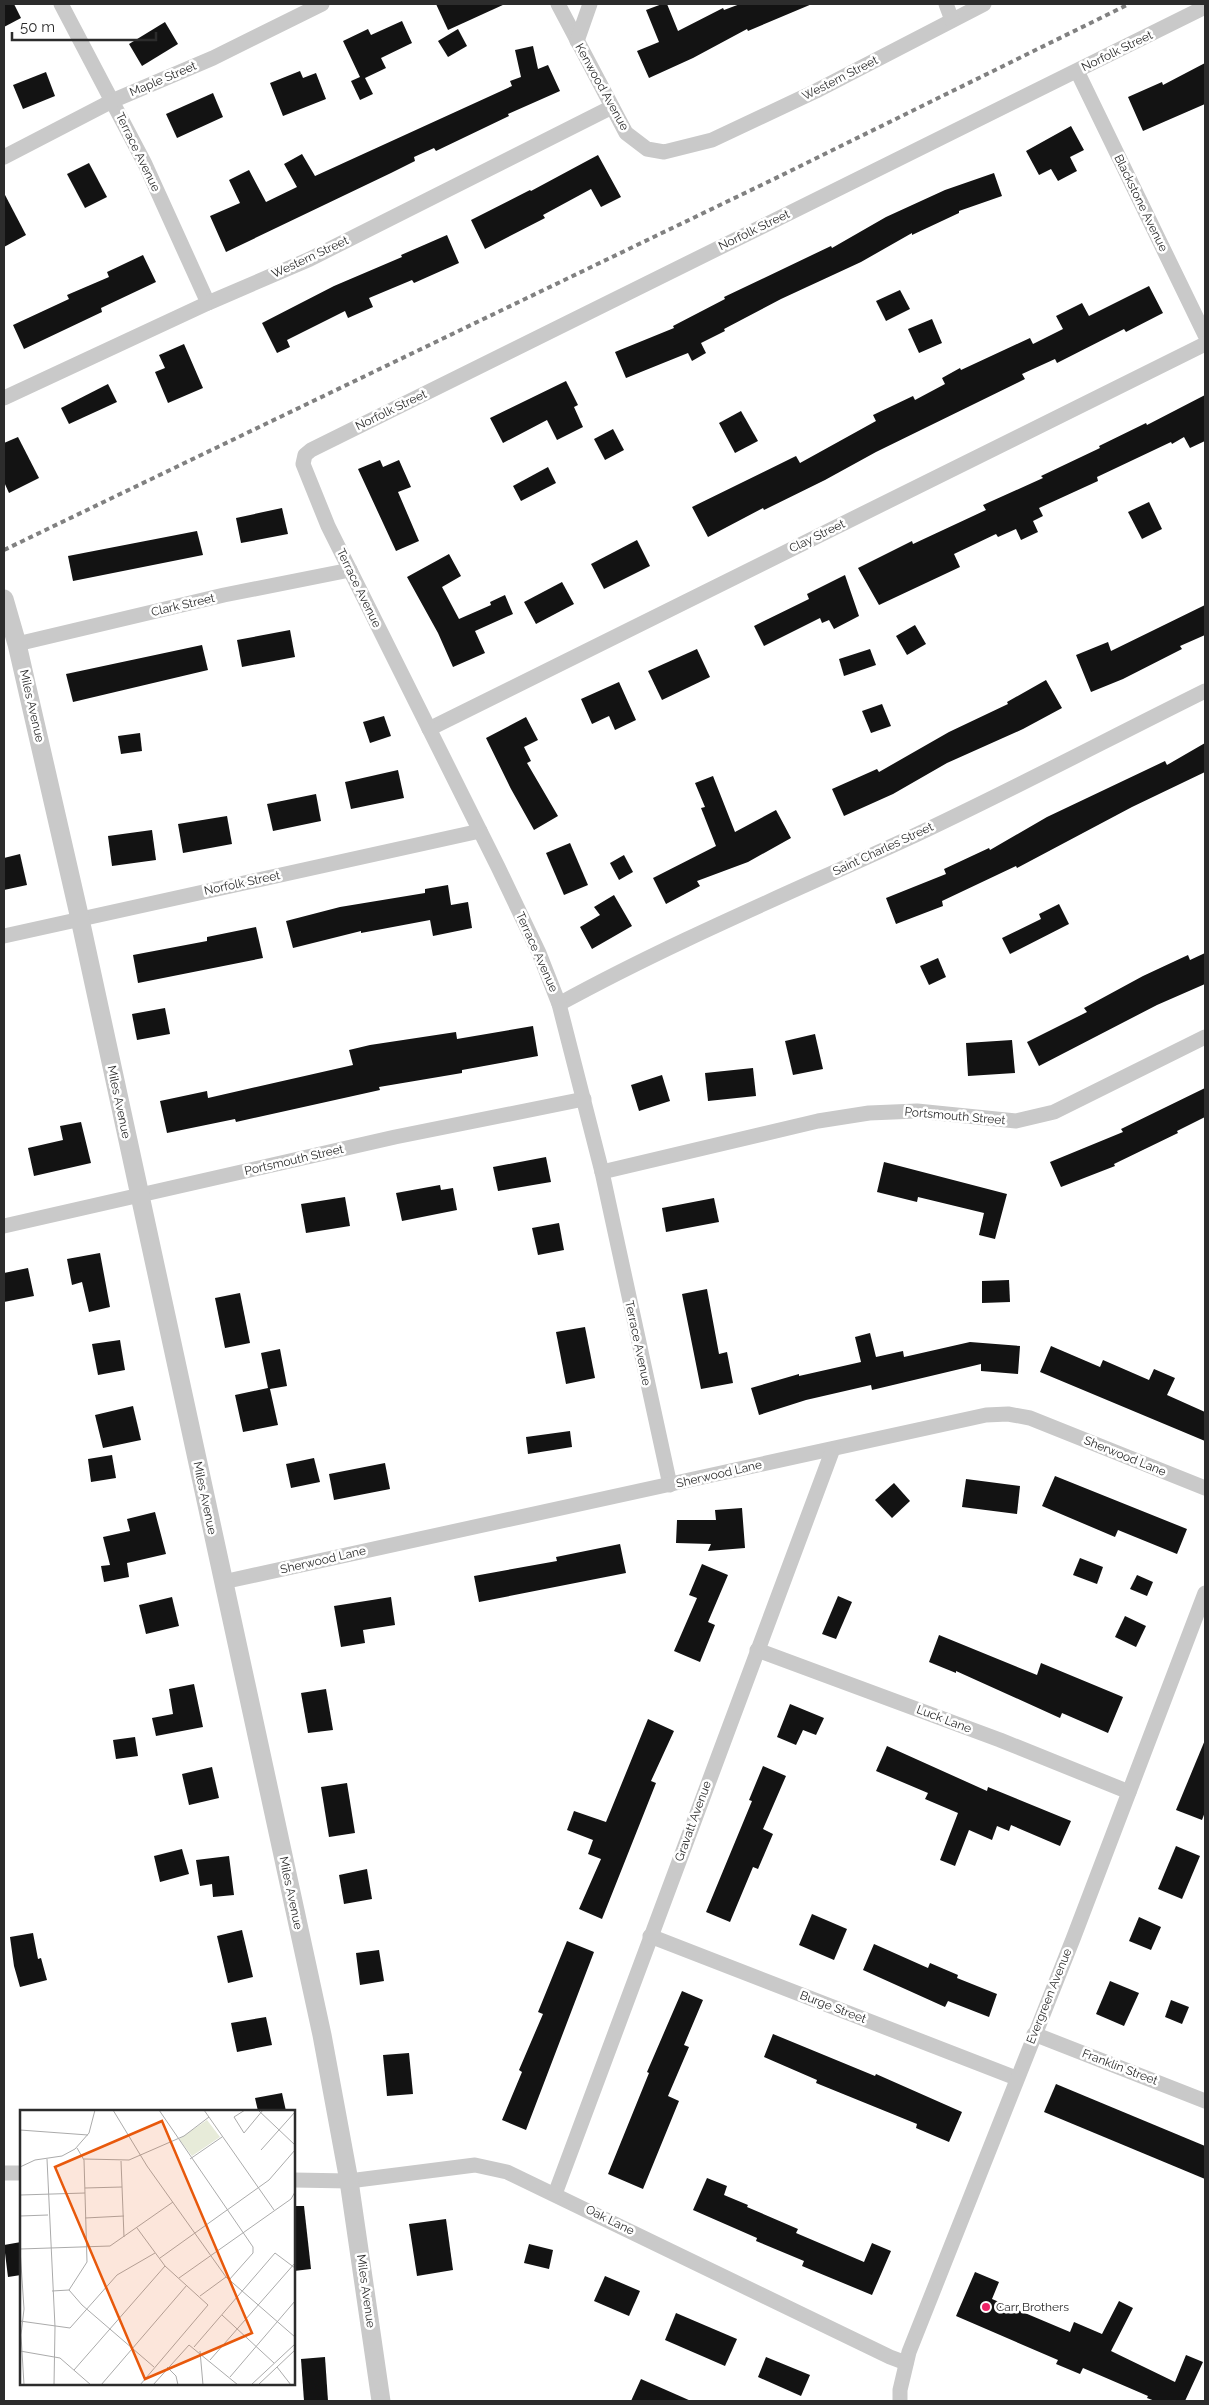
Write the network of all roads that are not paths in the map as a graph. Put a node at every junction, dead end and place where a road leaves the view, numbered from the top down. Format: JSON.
{"nodes":[{"id":1,"x":61,"y":4,"type":"edge"},
{"id":2,"x":322,"y":4,"type":"edge"},
{"id":3,"x":558,"y":4,"type":"edge"},
{"id":4,"x":590,"y":4,"type":"edge"},
{"id":5,"x":946,"y":4,"type":"edge"},
{"id":6,"x":984,"y":4,"type":"edge"},
{"id":7,"x":1205,"y":7,"type":"edge"},
{"id":8,"x":952,"y":20,"type":"junction"},
{"id":9,"x":577,"y":41,"type":"junction"},
{"id":10,"x":1077,"y":70,"type":"junction"},
{"id":11,"x":112,"y":101,"type":"junction"},
{"id":12,"x":612,"y":107,"type":"junction"},
{"id":13,"x":693,"y":145,"type":"joint"},
{"id":14,"x":4,"y":157,"type":"edge"},
{"id":15,"x":208,"y":303,"type":"junction"},
{"id":16,"x":1205,"y":335,"type":"edge"},
{"id":17,"x":1205,"y":344,"type":"edge"},
{"id":18,"x":4,"y":398,"type":"edge"},
{"id":19,"x":305,"y":456,"type":"joint"},
{"id":20,"x":350,"y":570,"type":"junction"},
{"id":21,"x":5,"y":605,"type":"edge"},
{"id":22,"x":17,"y":644,"type":"junction"},
{"id":23,"x":1205,"y":691,"type":"edge"},
{"id":24,"x":429,"y":729,"type":"junction"},
{"id":25,"x":480,"y":831,"type":"junction"},
{"id":26,"x":80,"y":919,"type":"junction"},
{"id":27,"x":4,"y":936,"type":"edge"},
{"id":28,"x":559,"y":1004,"type":"junction"},
{"id":29,"x":1205,"y":1037,"type":"edge"},
{"id":30,"x":584,"y":1099,"type":"junction"},
{"id":31,"x":602,"y":1172,"type":"junction"},
{"id":32,"x":139,"y":1196,"type":"junction"},
{"id":33,"x":4,"y":1226,"type":"edge"},
{"id":34,"x":833,"y":1449,"type":"junction"},
{"id":35,"x":670,"y":1485,"type":"junction"},
{"id":36,"x":1205,"y":1488,"type":"edge"},
{"id":37,"x":223,"y":1582,"type":"junction"},
{"id":38,"x":1205,"y":1593,"type":"edge"},
{"id":39,"x":757,"y":1650,"type":"junction"},
{"id":40,"x":1130,"y":1792,"type":"junction"},
{"id":41,"x":650,"y":1936,"type":"junction"},
{"id":42,"x":1034,"y":2034,"type":"junction"},
{"id":43,"x":1016,"y":2078,"type":"junction"},
{"id":44,"x":1205,"y":2101,"type":"edge"},
{"id":45,"x":20,"y":2173,"type":"edge"},
{"id":46,"x":4,"y":2174,"type":"edge"},
{"id":47,"x":295,"y":2180,"type":"edge"},
{"id":48,"x":349,"y":2181,"type":"junction"},
{"id":49,"x":555,"y":2194,"type":"junction"},
{"id":50,"x":906,"y":2363,"type":"junction"},
{"id":51,"x":381,"y":2401,"type":"edge"},
{"id":52,"x":900,"y":2401,"type":"edge"}],
"edges":[{"from":1,"to":11,"type":"street","name":"Terrace Avenue"},
{"from":2,"to":11,"type":"street","name":"Maple Street"},
{"from":3,"to":9,"type":"street","name":"Kenwood Avenue"},
{"from":4,"to":9,"type":"street"},
{"from":5,"to":8,"type":"street"},
{"from":6,"to":8,"type":"street","name":"Western Street"},
{"from":7,"to":10,"type":"street","name":"Norfolk Street"},
{"from":8,"to":13,"type":"street","name":"Western Street"},
{"from":9,"to":12,"type":"street","name":"Kenwood Avenue"},
{"from":10,"to":16,"type":"street","name":"Blackstone Avenue"},
{"from":10,"to":19,"type":"street","name":"Norfolk Street"},
{"from":11,"to":14,"type":"street","name":"Maple Street"},
{"from":11,"to":15,"type":"street","name":"Terrace Avenue"},
{"from":12,"to":13,"type":"street","name":"Kenwood Avenue"},
{"from":12,"to":15,"type":"street","name":"Western Street"},
{"from":15,"to":18,"type":"street","name":"Western Street"},
{"from":17,"to":24,"type":"street","name":"Clay Street"},
{"from":19,"to":20,"type":"street","name":"Terrace Avenue"},
{"from":20,"to":22,"type":"street","name":"Clark Street"},
{"from":20,"to":24,"type":"street","name":"Terrace Avenue"},
{"from":21,"to":22,"type":"street","name":"Miles Avenue"},
{"from":22,"to":26,"type":"street","name":"Miles Avenue"},
{"from":23,"to":28,"type":"street","name":"Saint Charles Street"},
{"from":24,"to":25,"type":"street","name":"Terrace Avenue"},
{"from":25,"to":26,"type":"street","name":"Norfolk Street"},
{"from":25,"to":28,"type":"street","name":"Terrace Avenue"},
{"from":26,"to":27,"type":"street","name":"Norfolk Street"},
{"from":26,"to":32,"type":"street","name":"Miles Avenue"},
{"from":28,"to":30,"type":"street","name":"Terrace Avenue"},
{"from":29,"to":31,"type":"street","name":"Portsmouth Street"},
{"from":30,"to":31,"type":"street","name":"Terrace Avenue"},
{"from":30,"to":32,"type":"street","name":"Portsmouth Street"},
{"from":31,"to":35,"type":"street","name":"Terrace Avenue"},
{"from":32,"to":33,"type":"street","name":"Portsmouth Street"},
{"from":32,"to":37,"type":"street","name":"Miles Avenue"},
{"from":34,"to":35,"type":"street","name":"Sherwood Lane"},
{"from":34,"to":36,"type":"street","name":"Sherwood Lane"},
{"from":34,"to":39,"type":"street","name":"Gravatt Avenue"},
{"from":35,"to":37,"type":"street","name":"Sherwood Lane"},
{"from":37,"to":48,"type":"street","name":"Miles Avenue"},
{"from":38,"to":40,"type":"street","name":"Evergreen Avenue"},
{"from":39,"to":40,"type":"street","name":"Luck Lane"},
{"from":39,"to":41,"type":"street","name":"Gravatt Avenue"},
{"from":40,"to":42,"type":"street","name":"Evergreen Avenue"},
{"from":41,"to":43,"type":"street","name":"Burge Street"},
{"from":41,"to":49,"type":"street","name":"Gravatt Avenue"},
{"from":42,"to":43,"type":"street","name":"Evergreen Avenue"},
{"from":42,"to":44,"type":"street","name":"Franklin Street"},
{"from":43,"to":50,"type":"street","name":"Evergreen Avenue"},
{"from":45,"to":46,"type":"street"},
{"from":47,"to":48,"type":"street","name":"Oak Lane"},
{"from":48,"to":49,"type":"street","name":"Oak Lane"},
{"from":48,"to":51,"type":"street","name":"Miles Avenue"},
{"from":49,"to":50,"type":"street","name":"Oak Lane"},
{"from":50,"to":52,"type":"street","name":"Evergreen Avenue"}]}
